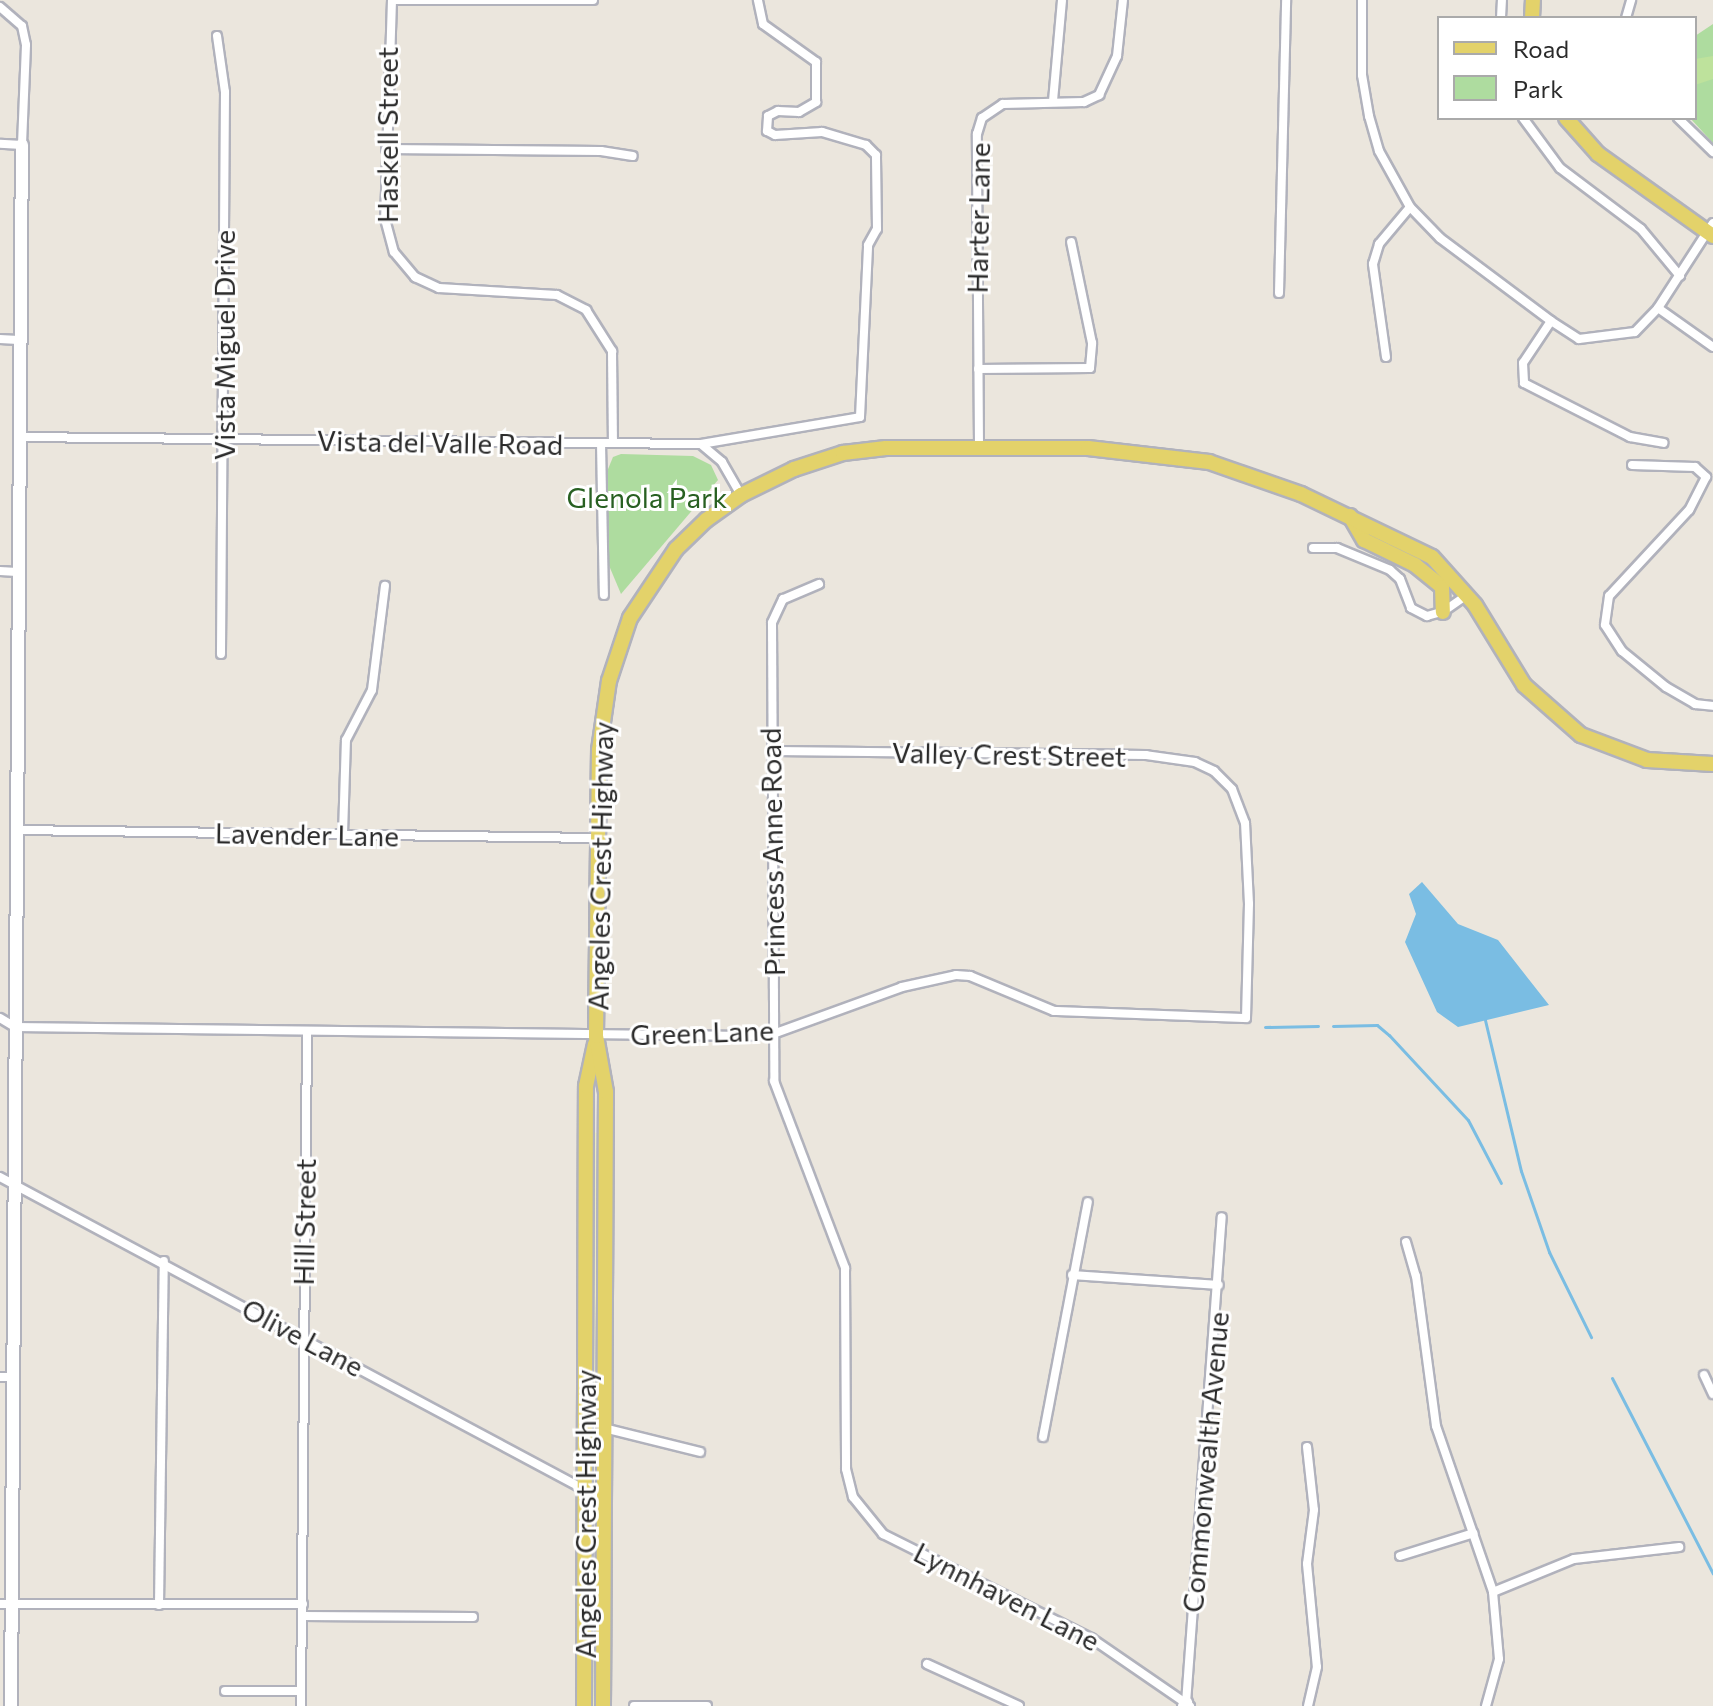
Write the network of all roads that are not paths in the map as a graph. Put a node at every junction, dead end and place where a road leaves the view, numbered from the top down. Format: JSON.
{"nodes":[{"id":1,"x":394,"y":0,"type":"edge"},
{"id":2,"x":593,"y":0,"type":"edge"},
{"id":3,"x":758,"y":0,"type":"edge"},
{"id":4,"x":1062,"y":0,"type":"edge"},
{"id":5,"x":1123,"y":0,"type":"edge"},
{"id":6,"x":1286,"y":0,"type":"edge"},
{"id":7,"x":1362,"y":0,"type":"edge"},
{"id":8,"x":0,"y":7,"type":"edge"},
{"id":9,"x":217,"y":36,"type":"dead end"},
{"id":10,"x":1053,"y":101,"type":"junction"},
{"id":11,"x":1524,"y":120,"type":"edge"},
{"id":12,"x":1568,"y":120,"type":"edge"},
{"id":13,"x":1680,"y":120,"type":"edge"},
{"id":14,"x":0,"y":144,"type":"edge"},
{"id":15,"x":22,"y":145,"type":"junction"},
{"id":16,"x":386,"y":149,"type":"junction"},
{"id":17,"x":1713,"y":152,"type":"edge"},
{"id":18,"x":633,"y":156,"type":"dead end"},
{"id":19,"x":1410,"y":207,"type":"junction"},
{"id":20,"x":1711,"y":230,"type":"edge"},
{"id":21,"x":1071,"y":242,"type":"dead end"},
{"id":22,"x":1680,"y":276,"type":"junction"},
{"id":23,"x":1279,"y":293,"type":"dead end"},
{"id":24,"x":1658,"y":308,"type":"junction"},
{"id":25,"x":1551,"y":321,"type":"junction"},
{"id":26,"x":0,"y":339,"type":"edge"},
{"id":27,"x":18,"y":340,"type":"junction"},
{"id":28,"x":1713,"y":347,"type":"edge"},
{"id":29,"x":1386,"y":357,"type":"dead end"},
{"id":30,"x":978,"y":369,"type":"junction"},
{"id":31,"x":17,"y":437,"type":"junction"},
{"id":32,"x":224,"y":440,"type":"junction"},
{"id":33,"x":601,"y":443,"type":"junction"},
{"id":34,"x":613,"y":443,"type":"junction"},
{"id":35,"x":1663,"y":443,"type":"dead end"},
{"id":36,"x":701,"y":444,"type":"junction"},
{"id":37,"x":979,"y":445,"type":"junction"},
{"id":38,"x":1632,"y":465,"type":"dead end"},
{"id":39,"x":741,"y":495,"type":"junction"},
{"id":40,"x":1349,"y":516,"type":"junction"},
{"id":41,"x":1313,"y":548,"type":"dead end"},
{"id":42,"x":0,"y":571,"type":"edge"},
{"id":43,"x":17,"y":572,"type":"junction"},
{"id":44,"x":819,"y":584,"type":"dead end"},
{"id":45,"x":385,"y":586,"type":"dead end"},
{"id":46,"x":604,"y":595,"type":"dead end"},
{"id":47,"x":1468,"y":595,"type":"junction"},
{"id":48,"x":1443,"y":612,"type":"junction"},
{"id":49,"x":221,"y":654,"type":"dead end"},
{"id":50,"x":1713,"y":706,"type":"edge"},
{"id":51,"x":775,"y":751,"type":"junction"},
{"id":52,"x":1713,"y":764,"type":"edge"},
{"id":53,"x":15,"y":830,"type":"junction"},
{"id":54,"x":343,"y":834,"type":"junction"},
{"id":55,"x":599,"y":838,"type":"junction"},
{"id":56,"x":0,"y":1018,"type":"edge"},
{"id":57,"x":1246,"y":1018,"type":"joint"},
{"id":58,"x":15,"y":1027,"type":"junction"},
{"id":59,"x":307,"y":1031,"type":"junction"},
{"id":60,"x":773,"y":1034,"type":"junction"},
{"id":61,"x":596,"y":1036,"type":"junction"},
{"id":62,"x":0,"y":1177,"type":"edge"},
{"id":63,"x":14,"y":1180,"type":"junction"},
{"id":64,"x":1088,"y":1202,"type":"dead end"},
{"id":65,"x":1222,"y":1217,"type":"dead end"},
{"id":66,"x":1406,"y":1242,"type":"dead end"},
{"id":67,"x":164,"y":1261,"type":"junction"},
{"id":68,"x":1072,"y":1275,"type":"junction"},
{"id":69,"x":1219,"y":1285,"type":"junction"},
{"id":70,"x":303,"y":1337,"type":"junction"},
{"id":71,"x":1704,"y":1375,"type":"dead end"},
{"id":72,"x":6,"y":1377,"type":"edge"},
{"id":73,"x":1713,"y":1394,"type":"edge"},
{"id":74,"x":604,"y":1428,"type":"junction"},
{"id":75,"x":1043,"y":1437,"type":"dead end"},
{"id":76,"x":1307,"y":1447,"type":"dead end"},
{"id":77,"x":700,"y":1452,"type":"dead end"},
{"id":78,"x":846,"y":1469,"type":"joint"},
{"id":79,"x":585,"y":1490,"type":"junction"},
{"id":80,"x":604,"y":1500,"type":"junction"},
{"id":81,"x":1474,"y":1533,"type":"junction"},
{"id":82,"x":1679,"y":1547,"type":"dead end"},
{"id":83,"x":1400,"y":1556,"type":"dead end"},
{"id":84,"x":1493,"y":1592,"type":"junction"},
{"id":85,"x":6,"y":1604,"type":"edge"},
{"id":86,"x":303,"y":1604,"type":"junction"},
{"id":87,"x":159,"y":1605,"type":"junction"},
{"id":88,"x":302,"y":1616,"type":"junction"},
{"id":89,"x":473,"y":1617,"type":"dead end"},
{"id":90,"x":927,"y":1664,"type":"dead end"},
{"id":91,"x":225,"y":1691,"type":"dead end"},
{"id":92,"x":301,"y":1691,"type":"junction"},
{"id":93,"x":1187,"y":1705,"type":"edge"},
{"id":94,"x":11,"y":1706,"type":"edge"},
{"id":95,"x":301,"y":1706,"type":"edge"},
{"id":96,"x":584,"y":1706,"type":"edge"},
{"id":97,"x":603,"y":1706,"type":"edge"},
{"id":98,"x":634,"y":1706,"type":"edge"},
{"id":99,"x":707,"y":1706,"type":"edge"},
{"id":100,"x":1019,"y":1706,"type":"edge"},
{"id":101,"x":1308,"y":1706,"type":"edge"},
{"id":102,"x":1486,"y":1706,"type":"edge"}],
"edges":[{"from":1,"to":2,"type":"street"},
{"from":1,"to":16,"type":"street","name":"Haskell Street"},
{"from":3,"to":36,"type":"street","name":"Vista del Valle Road"},
{"from":4,"to":10,"type":"street"},
{"from":5,"to":10,"type":"street","name":"Harter Lane"},
{"from":6,"to":23,"type":"street"},
{"from":7,"to":19,"type":"street"},
{"from":8,"to":15,"type":"street"},
{"from":9,"to":32,"type":"street","name":"Vista Miguel Drive"},
{"from":10,"to":30,"type":"street","name":"Harter Lane"},
{"from":11,"to":22,"type":"street"},
{"from":12,"to":20,"type":"main road"},
{"from":13,"to":17,"type":"street"},
{"from":14,"to":15,"type":"street"},
{"from":15,"to":27,"type":"street"},
{"from":16,"to":18,"type":"street"},
{"from":16,"to":34,"type":"street","name":"Haskell Street"},
{"from":19,"to":25,"type":"street"},
{"from":19,"to":29,"type":"street"},
{"from":20,"to":22,"type":"street"},
{"from":21,"to":30,"type":"street"},
{"from":22,"to":24,"type":"street"},
{"from":24,"to":25,"type":"street"},
{"from":24,"to":28,"type":"street"},
{"from":25,"to":35,"type":"street"},
{"from":26,"to":27,"type":"street"},
{"from":27,"to":31,"type":"street"},
{"from":30,"to":37,"type":"street","name":"Harter Lane"},
{"from":31,"to":32,"type":"street","name":"Vista del Valle Road"},
{"from":31,"to":43,"type":"street"},
{"from":32,"to":33,"type":"street","name":"Vista del Valle Road"},
{"from":32,"to":49,"type":"street","name":"Vista Miguel Drive"},
{"from":33,"to":34,"type":"street","name":"Vista del Valle Road"},
{"from":33,"to":46,"type":"street"},
{"from":34,"to":36,"type":"street","name":"Vista del Valle Road"},
{"from":36,"to":39,"type":"street"},
{"from":37,"to":39,"type":"main road","name":"Angeles Crest Highway"},
{"from":37,"to":40,"type":"main road","name":"Angeles Crest Highway"},
{"from":38,"to":50,"type":"street"},
{"from":39,"to":55,"type":"main road","name":"Angeles Crest Highway"},
{"from":40,"to":47,"type":"main road","name":"Angeles Crest Highway"},
{"from":40,"to":48,"type":"main road"},
{"from":41,"to":48,"type":"street"},
{"from":42,"to":43,"type":"street"},
{"from":43,"to":53,"type":"street"},
{"from":44,"to":51,"type":"street","name":"Princess Anne Road"},
{"from":45,"to":54,"type":"street"},
{"from":47,"to":48,"type":"street"},
{"from":47,"to":52,"type":"main road","name":"Angeles Crest Highway"},
{"from":51,"to":57,"type":"street","name":"Valley Crest Street"},
{"from":51,"to":60,"type":"street","name":"Princess Anne Road"},
{"from":53,"to":54,"type":"street","name":"Lavender Lane"},
{"from":53,"to":58,"type":"street"},
{"from":54,"to":55,"type":"street","name":"Lavender Lane"},
{"from":55,"to":61,"type":"main road","name":"Angeles Crest Highway"},
{"from":56,"to":58,"type":"street"},
{"from":57,"to":60,"type":"street","name":"Green Lane"},
{"from":58,"to":59,"type":"street","name":"Green Lane"},
{"from":58,"to":63,"type":"street"},
{"from":59,"to":61,"type":"street","name":"Green Lane"},
{"from":59,"to":70,"type":"street","name":"Hill Street"},
{"from":60,"to":61,"type":"street","name":"Green Lane"},
{"from":60,"to":78,"type":"street","name":"Princess Anne Road"},
{"from":61,"to":74,"type":"main road","name":"Angeles Crest Highway"},
{"from":61,"to":79,"type":"main road","name":"Angeles Crest Highway"},
{"from":62,"to":63,"type":"street","name":"Olive Lane"},
{"from":63,"to":67,"type":"street","name":"Olive Lane"},
{"from":63,"to":72,"type":"street"},
{"from":64,"to":68,"type":"street"},
{"from":65,"to":69,"type":"street","name":"Commonwealth Avenue"},
{"from":66,"to":81,"type":"street"},
{"from":67,"to":70,"type":"street","name":"Olive Lane"},
{"from":67,"to":87,"type":"street"},
{"from":68,"to":69,"type":"street"},
{"from":68,"to":75,"type":"street"},
{"from":69,"to":93,"type":"street","name":"Commonwealth Avenue"},
{"from":70,"to":79,"type":"street","name":"Olive Lane"},
{"from":70,"to":86,"type":"street","name":"Hill Street"},
{"from":71,"to":73,"type":"street"},
{"from":72,"to":85,"type":"street"},
{"from":74,"to":77,"type":"street"},
{"from":74,"to":80,"type":"main road","name":"Angeles Crest Highway"},
{"from":76,"to":101,"type":"street"},
{"from":78,"to":93,"type":"street","name":"Lynnhaven Lane"},
{"from":79,"to":80,"type":"street","name":"Olive Lane"},
{"from":79,"to":96,"type":"main road","name":"Angeles Crest Highway"},
{"from":80,"to":97,"type":"main road","name":"Angeles Crest Highway"},
{"from":81,"to":83,"type":"street"},
{"from":81,"to":84,"type":"street"},
{"from":82,"to":84,"type":"street"},
{"from":84,"to":102,"type":"street"},
{"from":85,"to":87,"type":"street"},
{"from":85,"to":94,"type":"street"},
{"from":86,"to":87,"type":"street"},
{"from":86,"to":88,"type":"street","name":"Hill Street"},
{"from":88,"to":89,"type":"street"},
{"from":88,"to":92,"type":"street","name":"Hill Street"},
{"from":90,"to":100,"type":"street"},
{"from":91,"to":92,"type":"street"},
{"from":92,"to":95,"type":"street","name":"Hill Street"},
{"from":98,"to":99,"type":"street"}]}
